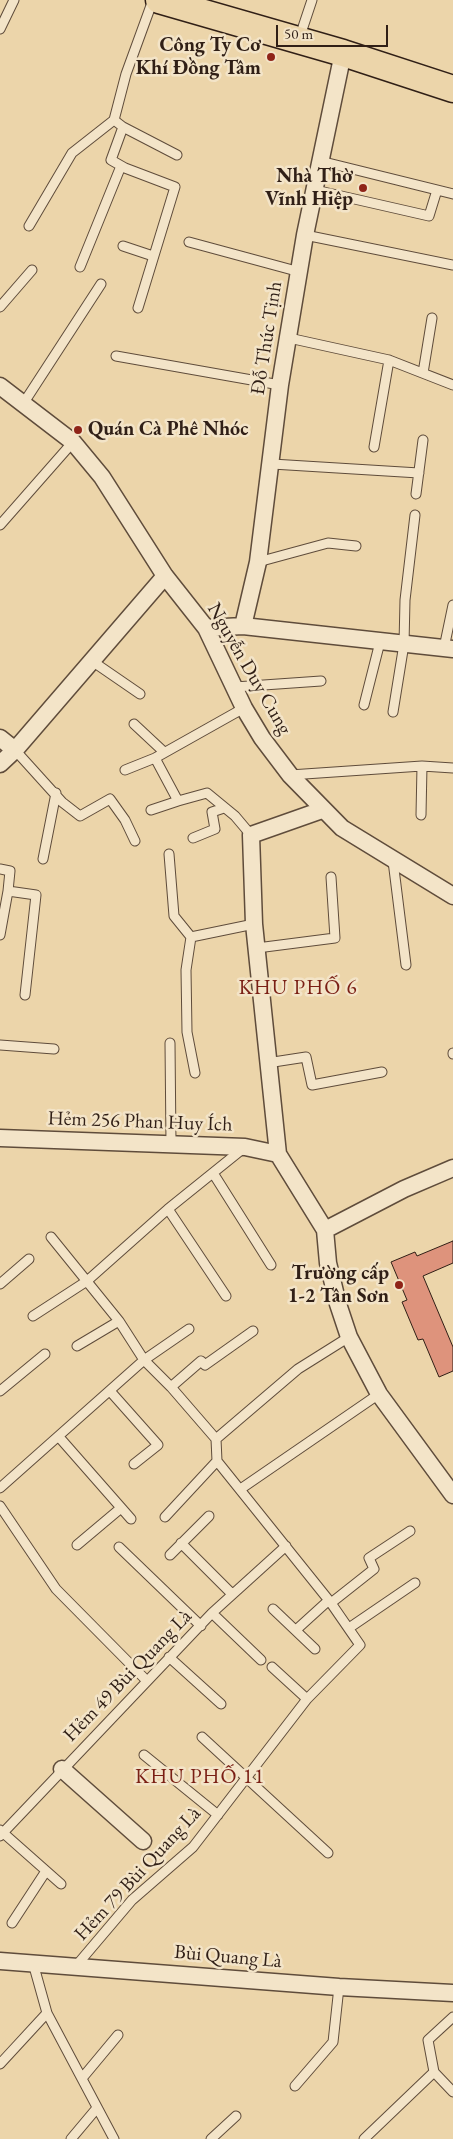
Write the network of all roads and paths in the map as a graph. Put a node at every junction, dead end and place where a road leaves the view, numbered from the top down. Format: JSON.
{"nodes":[{"id":1,"x":14,"y":0,"type":"edge"},
{"id":2,"x":153,"y":0,"type":"edge"},
{"id":3,"x":159,"y":0,"type":"edge"},
{"id":4,"x":312,"y":0,"type":"edge"},
{"id":5,"x":231,"y":10,"type":"edge"},
{"id":6,"x":303,"y":27,"type":"junction"},
{"id":7,"x":0,"y":29,"type":"edge"},
{"id":8,"x":343,"y":52,"type":"junction"},
{"id":9,"x":453,"y":72,"type":"edge"},
{"id":10,"x":453,"y":89,"type":"edge"},
{"id":11,"x":114,"y":120,"type":"junction"},
{"id":12,"x":124,"y":127,"type":"junction"},
{"id":13,"x":177,"y":155,"type":"dead end"},
{"id":14,"x":320,"y":161,"type":"junction"},
{"id":15,"x":121,"y":166,"type":"junction"},
{"id":16,"x":315,"y":190,"type":"junction"},
{"id":17,"x":437,"y":190,"type":"junction"},
{"id":18,"x":453,"y":194,"type":"edge"},
{"id":19,"x":29,"y":226,"type":"dead end"},
{"id":20,"x":305,"y":235,"type":"junction"},
{"id":21,"x":189,"y":242,"type":"dead end"},
{"id":22,"x":123,"y":246,"type":"dead end"},
{"id":23,"x":153,"y":256,"type":"junction"},
{"id":24,"x":453,"y":265,"type":"edge"},
{"id":25,"x":80,"y":267,"type":"dead end"},
{"id":26,"x":32,"y":270,"type":"dead end"},
{"id":27,"x":300,"y":272,"type":"junction"},
{"id":28,"x":101,"y":284,"type":"dead end"},
{"id":29,"x":0,"y":307,"type":"edge"},
{"id":30,"x":138,"y":308,"type":"dead end"},
{"id":31,"x":432,"y":318,"type":"dead end"},
{"id":32,"x":289,"y":338,"type":"junction"},
{"id":33,"x":116,"y":356,"type":"dead end"},
{"id":34,"x":389,"y":360,"type":"junction"},
{"id":35,"x":423,"y":373,"type":"junction"},
{"id":36,"x":280,"y":385,"type":"junction"},
{"id":37,"x":453,"y":385,"type":"edge"},
{"id":38,"x":0,"y":386,"type":"edge"},
{"id":39,"x":23,"y":404,"type":"junction"},
{"id":40,"x":423,"y":440,"type":"dead end"},
{"id":41,"x":73,"y":442,"type":"junction"},
{"id":42,"x":374,"y":447,"type":"dead end"},
{"id":43,"x":272,"y":464,"type":"junction"},
{"id":44,"x":419,"y":473,"type":"junction"},
{"id":45,"x":416,"y":494,"type":"dead end"},
{"id":46,"x":415,"y":515,"type":"dead end"},
{"id":47,"x":0,"y":525,"type":"edge"},
{"id":48,"x":356,"y":546,"type":"dead end"},
{"id":49,"x":258,"y":562,"type":"junction"},
{"id":50,"x":165,"y":576,"type":"junction"},
{"id":51,"x":453,"y":605,"type":"edge"},
{"id":52,"x":243,"y":626,"type":"junction"},
{"id":53,"x":206,"y":628,"type":"junction"},
{"id":54,"x":380,"y":642,"type":"junction"},
{"id":55,"x":404,"y":644,"type":"junction"},
{"id":56,"x":448,"y":649,"type":"edge"},
{"id":57,"x":92,"y":661,"type":"junction"},
{"id":58,"x":321,"y":681,"type":"dead end"},
{"id":59,"x":235,"y":687,"type":"junction"},
{"id":60,"x":140,"y":694,"type":"dead end"},
{"id":61,"x":364,"y":705,"type":"dead end"},
{"id":62,"x":244,"y":708,"type":"junction"},
{"id":63,"x":393,"y":712,"type":"dead end"},
{"id":64,"x":134,"y":724,"type":"dead end"},
{"id":65,"x":0,"y":738,"type":"edge"},
{"id":66,"x":15,"y":750,"type":"junction"},
{"id":67,"x":164,"y":752,"type":"junction"},
{"id":68,"x":155,"y":758,"type":"junction"},
{"id":69,"x":0,"y":764,"type":"edge"},
{"id":70,"x":422,"y":766,"type":"junction"},
{"id":71,"x":453,"y":768,"type":"edge"},
{"id":72,"x":126,"y":770,"type":"dead end"},
{"id":73,"x":290,"y":775,"type":"junction"},
{"id":74,"x":56,"y":793,"type":"junction"},
{"id":75,"x":178,"y":800,"type":"junction"},
{"id":76,"x":224,"y":808,"type":"junction"},
{"id":77,"x":151,"y":810,"type":"dead end"},
{"id":78,"x":322,"y":810,"type":"junction"},
{"id":79,"x":421,"y":815,"type":"dead end"},
{"id":80,"x":251,"y":835,"type":"junction"},
{"id":81,"x":193,"y":838,"type":"dead end"},
{"id":82,"x":135,"y":841,"type":"dead end"},
{"id":83,"x":168,"y":854,"type":"dead end"},
{"id":84,"x":43,"y":859,"type":"dead end"},
{"id":85,"x":393,"y":860,"type":"junction"},
{"id":86,"x":0,"y":869,"type":"edge"},
{"id":87,"x":331,"y":877,"type":"dead end"},
{"id":88,"x":8,"y":891,"type":"junction"},
{"id":89,"x":453,"y":896,"type":"edge"},
{"id":90,"x":254,"y":924,"type":"junction"},
{"id":91,"x":0,"y":935,"type":"edge"},
{"id":92,"x":191,"y":937,"type":"junction"},
{"id":93,"x":257,"y":948,"type":"junction"},
{"id":94,"x":406,"y":965,"type":"dead end"},
{"id":95,"x":25,"y":995,"type":"dead end"},
{"id":96,"x":170,"y":1043,"type":"dead end"},
{"id":97,"x":0,"y":1045,"type":"edge"},
{"id":98,"x":54,"y":1049,"type":"dead end"},
{"id":99,"x":267,"y":1064,"type":"junction"},
{"id":100,"x":382,"y":1072,"type":"dead end"},
{"id":101,"x":195,"y":1073,"type":"dead end"},
{"id":102,"x":0,"y":1138,"type":"edge"},
{"id":103,"x":171,"y":1143,"type":"junction"},
{"id":104,"x":245,"y":1147,"type":"junction"},
{"id":105,"x":278,"y":1154,"type":"junction"},
{"id":106,"x":453,"y":1168,"type":"edge"},
{"id":107,"x":213,"y":1173,"type":"junction"},
{"id":108,"x":168,"y":1209,"type":"junction"},
{"id":109,"x":325,"y":1230,"type":"junction"},
{"id":110,"x":51,"y":1237,"type":"dead end"},
{"id":111,"x":28,"y":1259,"type":"dead end"},
{"id":112,"x":270,"y":1265,"type":"dead end"},
{"id":113,"x":87,"y":1281,"type":"junction"},
{"id":114,"x":0,"y":1284,"type":"edge"},
{"id":115,"x":226,"y":1296,"type":"dead end"},
{"id":116,"x":33,"y":1316,"type":"dead end"},
{"id":117,"x":119,"y":1321,"type":"junction"},
{"id":118,"x":189,"y":1329,"type":"dead end"},
{"id":119,"x":253,"y":1331,"type":"dead end"},
{"id":120,"x":349,"y":1337,"type":"junction"},
{"id":121,"x":77,"y":1346,"type":"dead end"},
{"id":122,"x":45,"y":1354,"type":"dead end"},
{"id":123,"x":144,"y":1360,"type":"junction"},
{"id":124,"x":171,"y":1387,"type":"junction"},
{"id":125,"x":0,"y":1391,"type":"edge"},
{"id":126,"x":110,"y":1391,"type":"junction"},
{"id":127,"x":379,"y":1394,"type":"junction"},
{"id":128,"x":59,"y":1437,"type":"junction"},
{"id":129,"x":216,"y":1439,"type":"junction"},
{"id":130,"x":218,"y":1460,"type":"junction"},
{"id":131,"x":134,"y":1464,"type":"dead end"},
{"id":132,"x":0,"y":1488,"type":"edge"},
{"id":133,"x":242,"y":1488,"type":"junction"},
{"id":134,"x":453,"y":1495,"type":"edge"},
{"id":135,"x":0,"y":1506,"type":"edge"},
{"id":136,"x":121,"y":1508,"type":"junction"},
{"id":137,"x":209,"y":1516,"type":"dead end"},
{"id":138,"x":165,"y":1517,"type":"dead end"},
{"id":139,"x":131,"y":1519,"type":"dead end"},
{"id":140,"x":410,"y":1530,"type":"dead end"},
{"id":141,"x":181,"y":1543,"type":"junction"},
{"id":142,"x":76,"y":1545,"type":"dead end"},
{"id":143,"x":119,"y":1546,"type":"dead end"},
{"id":144,"x":286,"y":1546,"type":"junction"},
{"id":145,"x":170,"y":1555,"type":"dead end"},
{"id":146,"x":415,"y":1583,"type":"dead end"},
{"id":147,"x":232,"y":1594,"type":"junction"},
{"id":148,"x":330,"y":1602,"type":"junction"},
{"id":149,"x":273,"y":1609,"type":"dead end"},
{"id":150,"x":212,"y":1613,"type":"junction"},
{"id":151,"x":201,"y":1626,"type":"junction"},
{"id":152,"x":350,"y":1628,"type":"junction"},
{"id":153,"x":296,"y":1630,"type":"junction"},
{"id":154,"x":316,"y":1649,"type":"dead end"},
{"id":155,"x":169,"y":1658,"type":"junction"},
{"id":156,"x":261,"y":1660,"type":"dead end"},
{"id":157,"x":272,"y":1667,"type":"dead end"},
{"id":158,"x":147,"y":1681,"type":"junction"},
{"id":159,"x":307,"y":1699,"type":"junction"},
{"id":160,"x":221,"y":1704,"type":"dead end"},
{"id":161,"x":202,"y":1737,"type":"dead end"},
{"id":162,"x":144,"y":1755,"type":"dead end"},
{"id":163,"x":62,"y":1769,"type":"junction"},
{"id":164,"x":247,"y":1777,"type":"junction"},
{"id":165,"x":218,"y":1815,"type":"junction"},
{"id":166,"x":1,"y":1833,"type":"edge"},
{"id":167,"x":143,"y":1841,"type":"dead end"},
{"id":168,"x":328,"y":1853,"type":"dead end"},
{"id":169,"x":46,"y":1871,"type":"junction"},
{"id":170,"x":61,"y":1884,"type":"dead end"},
{"id":171,"x":12,"y":1923,"type":"dead end"},
{"id":172,"x":0,"y":1961,"type":"edge"},
{"id":173,"x":33,"y":1963,"type":"junction"},
{"id":174,"x":76,"y":1966,"type":"junction"},
{"id":175,"x":339,"y":1987,"type":"junction"},
{"id":176,"x":453,"y":1993,"type":"edge"},
{"id":177,"x":47,"y":2013,"type":"junction"},
{"id":178,"x":453,"y":2017,"type":"edge"},
{"id":179,"x":118,"y":2035,"type":"dead end"},
{"id":180,"x":0,"y":2064,"type":"edge"},
{"id":181,"x":434,"y":2072,"type":"junction"},
{"id":182,"x":83,"y":2077,"type":"junction"},
{"id":183,"x":294,"y":2086,"type":"dead end"},
{"id":184,"x":453,"y":2092,"type":"edge"},
{"id":185,"x":98,"y":2108,"type":"junction"},
{"id":186,"x":236,"y":2116,"type":"dead end"},
{"id":187,"x":71,"y":2139,"type":"edge"},
{"id":188,"x":114,"y":2139,"type":"edge"},
{"id":189,"x":211,"y":2139,"type":"edge"},
{"id":190,"x":364,"y":2139,"type":"edge"}],
"edges":[{"from":1,"to":7,"type":"lane"},
{"from":2,"to":11,"type":"lane"},
{"from":3,"to":5,"type":"main road"},
{"from":4,"to":6,"type":"lane"},
{"from":5,"to":6,"type":"main road"},
{"from":5,"to":8,"type":"main road"},
{"from":6,"to":9,"type":"main road"},
{"from":8,"to":10,"type":"main road"},
{"from":8,"to":14,"type":"street","name":"Đỗ Thúc Tịnh"},
{"from":11,"to":12,"type":"lane"},
{"from":11,"to":19,"type":"lane"},
{"from":12,"to":13,"type":"lane"},
{"from":12,"to":15,"type":"lane"},
{"from":14,"to":16,"type":"street","name":"Đỗ Thúc Tịnh"},
{"from":14,"to":17,"type":"lane"},
{"from":15,"to":23,"type":"lane"},
{"from":15,"to":25,"type":"lane"},
{"from":16,"to":17,"type":"lane"},
{"from":16,"to":20,"type":"street","name":"Đỗ Thúc Tịnh"},
{"from":17,"to":18,"type":"lane"},
{"from":20,"to":24,"type":"lane"},
{"from":20,"to":27,"type":"street","name":"Đỗ Thúc Tịnh"},
{"from":21,"to":27,"type":"lane"},
{"from":22,"to":23,"type":"lane"},
{"from":23,"to":30,"type":"lane"},
{"from":26,"to":29,"type":"lane"},
{"from":27,"to":32,"type":"street","name":"Đỗ Thúc Tịnh"},
{"from":28,"to":39,"type":"lane"},
{"from":31,"to":35,"type":"lane"},
{"from":32,"to":34,"type":"lane"},
{"from":32,"to":36,"type":"street","name":"Đỗ Thúc Tịnh"},
{"from":33,"to":36,"type":"lane"},
{"from":34,"to":35,"type":"lane"},
{"from":34,"to":42,"type":"lane"},
{"from":35,"to":37,"type":"lane"},
{"from":36,"to":43,"type":"street","name":"Đỗ Thúc Tịnh"},
{"from":38,"to":39,"type":"street","name":"Nguyễn Duy Cung"},
{"from":39,"to":41,"type":"street","name":"Nguyễn Duy Cung"},
{"from":40,"to":44,"type":"lane"},
{"from":41,"to":47,"type":"lane"},
{"from":41,"to":50,"type":"street","name":"Nguyễn Duy Cung"},
{"from":43,"to":44,"type":"lane"},
{"from":43,"to":49,"type":"street","name":"Đỗ Thúc Tịnh"},
{"from":44,"to":45,"type":"lane"},
{"from":46,"to":55,"type":"lane"},
{"from":48,"to":49,"type":"lane"},
{"from":49,"to":52,"type":"street","name":"Đỗ Thúc Tịnh"},
{"from":50,"to":53,"type":"street","name":"Nguyễn Duy Cung"},
{"from":50,"to":57,"type":"street"},
{"from":51,"to":56,"type":"lane"},
{"from":52,"to":53,"type":"street"},
{"from":52,"to":54,"type":"street"},
{"from":53,"to":59,"type":"street","name":"Nguyễn Duy Cung"},
{"from":54,"to":55,"type":"street"},
{"from":54,"to":61,"type":"lane"},
{"from":55,"to":56,"type":"street"},
{"from":55,"to":63,"type":"lane"},
{"from":57,"to":60,"type":"lane"},
{"from":57,"to":66,"type":"street"},
{"from":58,"to":59,"type":"lane"},
{"from":59,"to":62,"type":"street","name":"Nguyễn Duy Cung"},
{"from":62,"to":67,"type":"lane"},
{"from":62,"to":73,"type":"street","name":"Nguyễn Duy Cung"},
{"from":64,"to":67,"type":"lane"},
{"from":65,"to":66,"type":"street"},
{"from":66,"to":69,"type":"street"},
{"from":66,"to":74,"type":"lane"},
{"from":67,"to":68,"type":"lane"},
{"from":68,"to":72,"type":"lane"},
{"from":68,"to":75,"type":"lane"},
{"from":70,"to":71,"type":"lane"},
{"from":70,"to":73,"type":"lane"},
{"from":70,"to":79,"type":"lane"},
{"from":73,"to":78,"type":"street","name":"Nguyễn Duy Cung"},
{"from":74,"to":82,"type":"lane"},
{"from":74,"to":84,"type":"lane"},
{"from":75,"to":76,"type":"lane"},
{"from":75,"to":77,"type":"lane"},
{"from":76,"to":80,"type":"lane"},
{"from":76,"to":81,"type":"lane"},
{"from":78,"to":80,"type":"street"},
{"from":78,"to":85,"type":"street","name":"Nguyễn Duy Cung"},
{"from":80,"to":90,"type":"street"},
{"from":83,"to":92,"type":"lane"},
{"from":85,"to":89,"type":"street","name":"Nguyễn Duy Cung"},
{"from":85,"to":94,"type":"lane"},
{"from":86,"to":88,"type":"lane"},
{"from":87,"to":93,"type":"lane"},
{"from":88,"to":91,"type":"lane"},
{"from":88,"to":95,"type":"lane"},
{"from":90,"to":92,"type":"lane"},
{"from":90,"to":93,"type":"street"},
{"from":92,"to":101,"type":"lane"},
{"from":93,"to":99,"type":"street"},
{"from":96,"to":103,"type":"lane"},
{"from":97,"to":98,"type":"lane"},
{"from":99,"to":100,"type":"lane"},
{"from":99,"to":105,"type":"street"},
{"from":102,"to":103,"type":"street","name":"Hẻm 256 Phan Huy Ích"},
{"from":103,"to":104,"type":"street","name":"Hẻm 256 Phan Huy Ích"},
{"from":104,"to":105,"type":"street","name":"Hẻm 256 Phan Huy Ích"},
{"from":104,"to":107,"type":"lane"},
{"from":105,"to":109,"type":"street"},
{"from":106,"to":109,"type":"street"},
{"from":107,"to":108,"type":"lane"},
{"from":107,"to":112,"type":"lane"},
{"from":108,"to":113,"type":"lane"},
{"from":108,"to":115,"type":"lane"},
{"from":109,"to":120,"type":"street"},
{"from":110,"to":113,"type":"lane"},
{"from":111,"to":114,"type":"lane"},
{"from":113,"to":116,"type":"lane"},
{"from":113,"to":117,"type":"lane"},
{"from":117,"to":121,"type":"lane"},
{"from":117,"to":123,"type":"lane"},
{"from":118,"to":123,"type":"lane"},
{"from":119,"to":124,"type":"lane"},
{"from":120,"to":127,"type":"street"},
{"from":120,"to":129,"type":"lane"},
{"from":122,"to":125,"type":"lane"},
{"from":123,"to":124,"type":"lane"},
{"from":123,"to":126,"type":"lane"},
{"from":124,"to":129,"type":"lane"},
{"from":126,"to":128,"type":"lane"},
{"from":126,"to":131,"type":"lane"},
{"from":127,"to":133,"type":"lane"},
{"from":127,"to":134,"type":"street"},
{"from":128,"to":132,"type":"lane"},
{"from":128,"to":136,"type":"lane"},
{"from":129,"to":130,"type":"lane"},
{"from":130,"to":133,"type":"lane"},
{"from":130,"to":138,"type":"lane"},
{"from":133,"to":144,"type":"lane"},
{"from":135,"to":158,"type":"lane"},
{"from":136,"to":139,"type":"lane"},
{"from":136,"to":142,"type":"lane"},
{"from":137,"to":141,"type":"lane"},
{"from":140,"to":148,"type":"lane"},
{"from":141,"to":145,"type":"lane"},
{"from":141,"to":147,"type":"lane"},
{"from":143,"to":151,"type":"lane"},
{"from":144,"to":147,"type":"lane","name":"Hẻm 49 Bùi Quang Là"},
{"from":144,"to":148,"type":"lane"},
{"from":146,"to":152,"type":"lane"},
{"from":147,"to":150,"type":"lane","name":"Hẻm 49 Bùi Quang Là"},
{"from":148,"to":152,"type":"lane"},
{"from":148,"to":153,"type":"lane"},
{"from":149,"to":153,"type":"lane"},
{"from":150,"to":151,"type":"lane","name":"Hẻm 49 Bùi Quang Là"},
{"from":150,"to":156,"type":"lane"},
{"from":151,"to":155,"type":"lane","name":"Hẻm 49 Bùi Quang Là"},
{"from":152,"to":159,"type":"lane","name":"Hẻm 79 Bùi Quang Là"},
{"from":153,"to":154,"type":"lane"},
{"from":155,"to":158,"type":"lane","name":"Hẻm 49 Bùi Quang Là"},
{"from":155,"to":160,"type":"lane"},
{"from":157,"to":159,"type":"lane"},
{"from":158,"to":163,"type":"lane","name":"Hẻm 49 Bùi Quang Là"},
{"from":159,"to":164,"type":"lane","name":"Hẻm 79 Bùi Quang Là"},
{"from":161,"to":164,"type":"lane"},
{"from":162,"to":165,"type":"lane"},
{"from":163,"to":166,"type":"lane","name":"Hẻm 49 Bùi Quang Là"},
{"from":163,"to":167,"type":"street"},
{"from":164,"to":165,"type":"lane","name":"Hẻm 79 Bùi Quang Là"},
{"from":164,"to":168,"type":"lane"},
{"from":165,"to":174,"type":"lane","name":"Hẻm 79 Bùi Quang Là"},
{"from":166,"to":169,"type":"lane"},
{"from":169,"to":170,"type":"lane"},
{"from":169,"to":171,"type":"lane"},
{"from":172,"to":173,"type":"street","name":"Bùi Quang Là"},
{"from":173,"to":174,"type":"street","name":"Bùi Quang Là"},
{"from":173,"to":177,"type":"lane"},
{"from":174,"to":175,"type":"street","name":"Bùi Quang Là"},
{"from":175,"to":176,"type":"street","name":"Bùi Quang Là"},
{"from":175,"to":183,"type":"lane"},
{"from":177,"to":180,"type":"lane"},
{"from":177,"to":182,"type":"lane"},
{"from":178,"to":181,"type":"lane"},
{"from":179,"to":182,"type":"lane"},
{"from":181,"to":184,"type":"lane"},
{"from":181,"to":190,"type":"lane"},
{"from":182,"to":185,"type":"lane"},
{"from":185,"to":187,"type":"lane"},
{"from":185,"to":188,"type":"lane"},
{"from":186,"to":189,"type":"lane"}]}
